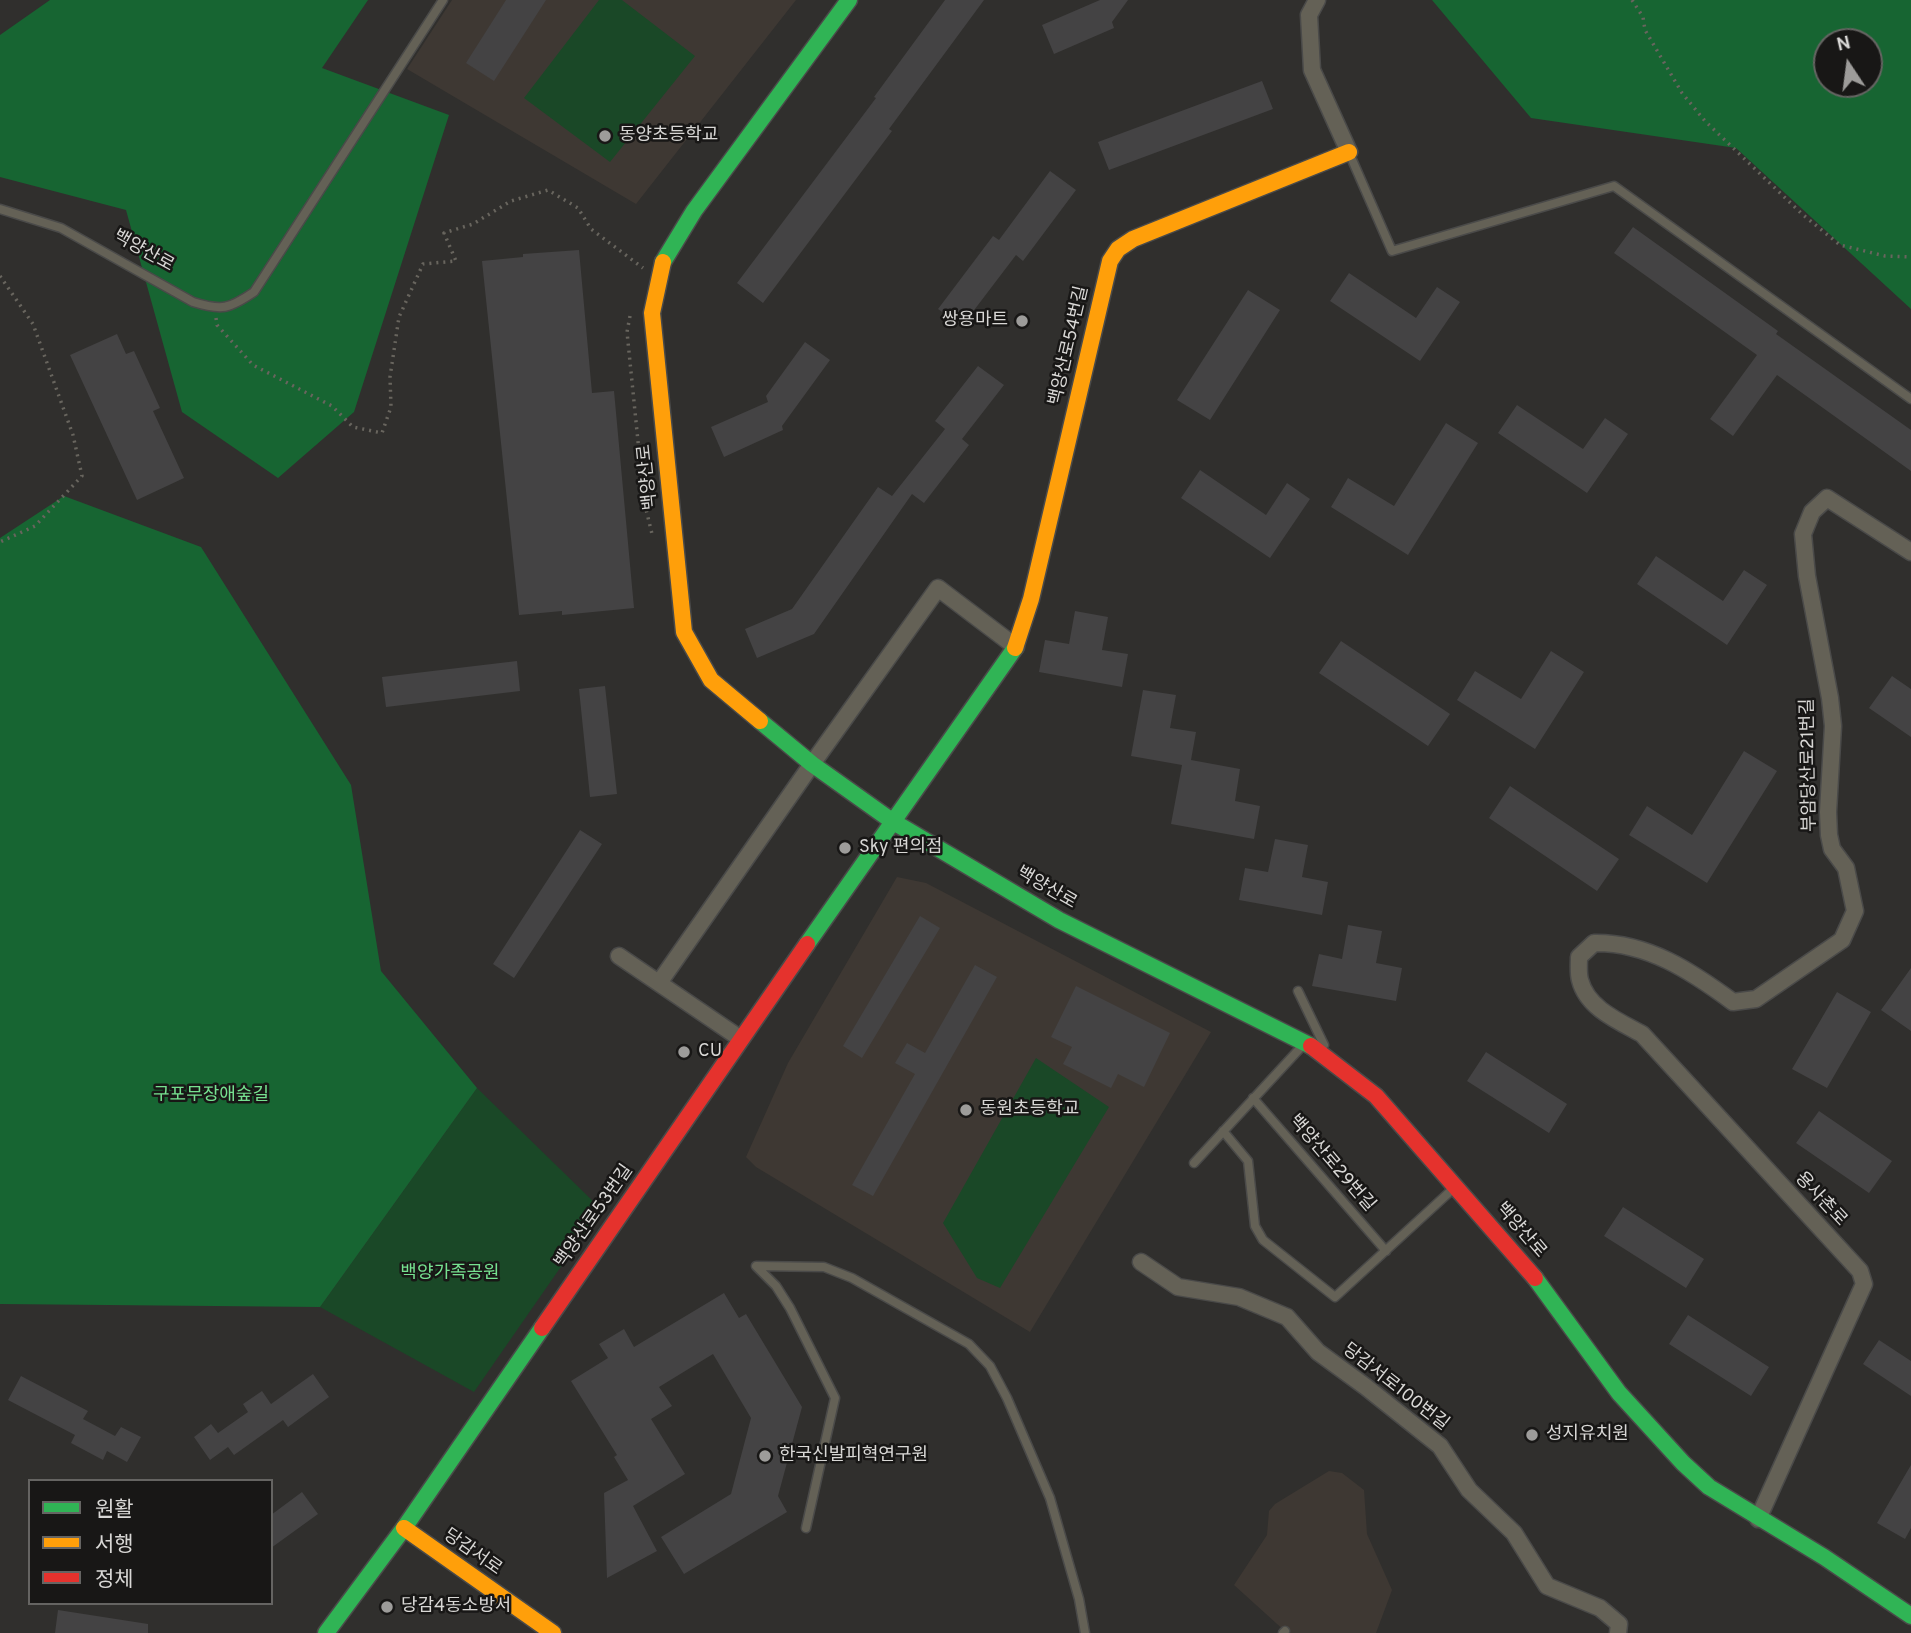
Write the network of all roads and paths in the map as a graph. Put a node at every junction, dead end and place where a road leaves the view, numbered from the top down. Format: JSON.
{"nodes":[{"id":1,"x":443,"y":0,"type":"edge"},
{"id":2,"x":849,"y":0,"type":"edge"},
{"id":3,"x":1317,"y":0,"type":"edge"},
{"id":4,"x":1632,"y":0,"type":"edge"},
{"id":5,"x":1349,"y":152,"type":"junction"},
{"id":6,"x":0,"y":209,"type":"edge"},
{"id":7,"x":1911,"y":257,"type":"edge"},
{"id":8,"x":0,"y":276,"type":"edge"},
{"id":9,"x":638,"y":279,"type":"dead end"},
{"id":10,"x":632,"y":306,"type":"dead end"},
{"id":11,"x":215,"y":309,"type":"junction"},
{"id":12,"x":1911,"y":399,"type":"edge"},
{"id":13,"x":653,"y":538,"type":"dead end"},
{"id":14,"x":0,"y":542,"type":"edge"},
{"id":15,"x":1911,"y":552,"type":"edge"},
{"id":16,"x":1016,"y":646,"type":"junction"},
{"id":17,"x":812,"y":764,"type":"junction"},
{"id":18,"x":892,"y":821,"type":"junction"},
{"id":19,"x":619,"y":956,"type":"dead end"},
{"id":20,"x":1578,"y":957,"type":"joint"},
{"id":21,"x":659,"y":983,"type":"junction"},
{"id":22,"x":1298,"y":992,"type":"dead end"},
{"id":23,"x":741,"y":1039,"type":"junction"},
{"id":24,"x":1306,"y":1042,"type":"junction"},
{"id":25,"x":1330,"y":1058,"type":"junction"},
{"id":26,"x":1253,"y":1098,"type":"junction"},
{"id":27,"x":1223,"y":1131,"type":"junction"},
{"id":28,"x":1194,"y":1163,"type":"dead end"},
{"id":29,"x":1456,"y":1186,"type":"junction"},
{"id":30,"x":1386,"y":1251,"type":"junction"},
{"id":31,"x":1141,"y":1262,"type":"dead end"},
{"id":32,"x":1758,"y":1519,"type":"junction"},
{"id":33,"x":404,"y":1528,"type":"junction"},
{"id":34,"x":806,"y":1528,"type":"dead end"},
{"id":35,"x":1911,"y":1616,"type":"edge"},
{"id":36,"x":1618,"y":1628,"type":"edge"},
{"id":37,"x":326,"y":1633,"type":"edge"},
{"id":38,"x":553,"y":1633,"type":"edge"},
{"id":39,"x":1085,"y":1633,"type":"edge"}],
"edges":[{"from":1,"to":11,"type":"lane"},
{"from":2,"to":17,"type":"street","name":"백양산로"},
{"from":3,"to":5,"type":"street"},
{"from":4,"to":7,"type":"path"},
{"from":5,"to":12,"type":"lane"},
{"from":5,"to":16,"type":"street","name":"백양산로54번길"},
{"from":6,"to":11,"type":"lane","name":"백양산로"},
{"from":8,"to":14,"type":"path"},
{"from":9,"to":11,"type":"path"},
{"from":10,"to":13,"type":"path"},
{"from":15,"to":20,"type":"street","name":"부암당산로21번길"},
{"from":16,"to":17,"type":"street"},
{"from":16,"to":18,"type":"street","name":"백양산로54번길"},
{"from":17,"to":18,"type":"street","name":"백양산로"},
{"from":17,"to":21,"type":"street"},
{"from":18,"to":23,"type":"street","name":"백양산로53번길"},
{"from":18,"to":24,"type":"street","name":"백양산로"},
{"from":19,"to":21,"type":"street"},
{"from":20,"to":32,"type":"street","name":"용사촌로"},
{"from":21,"to":23,"type":"street"},
{"from":22,"to":25,"type":"lane"},
{"from":23,"to":33,"type":"street","name":"백양산로53번길"},
{"from":24,"to":25,"type":"street","name":"백양산로"},
{"from":24,"to":26,"type":"lane"},
{"from":25,"to":29,"type":"street","name":"백양산로"},
{"from":26,"to":27,"type":"lane"},
{"from":26,"to":30,"type":"lane","name":"백양산로29번길"},
{"from":27,"to":28,"type":"lane"},
{"from":27,"to":30,"type":"lane"},
{"from":29,"to":30,"type":"lane"},
{"from":29,"to":32,"type":"street","name":"백양산로"},
{"from":31,"to":36,"type":"street","name":"당감서로100번길"},
{"from":32,"to":35,"type":"street","name":"백양산로"},
{"from":33,"to":37,"type":"street","name":"백양산로53번길"},
{"from":33,"to":38,"type":"street","name":"당감서로"},
{"from":34,"to":39,"type":"lane"}]}
